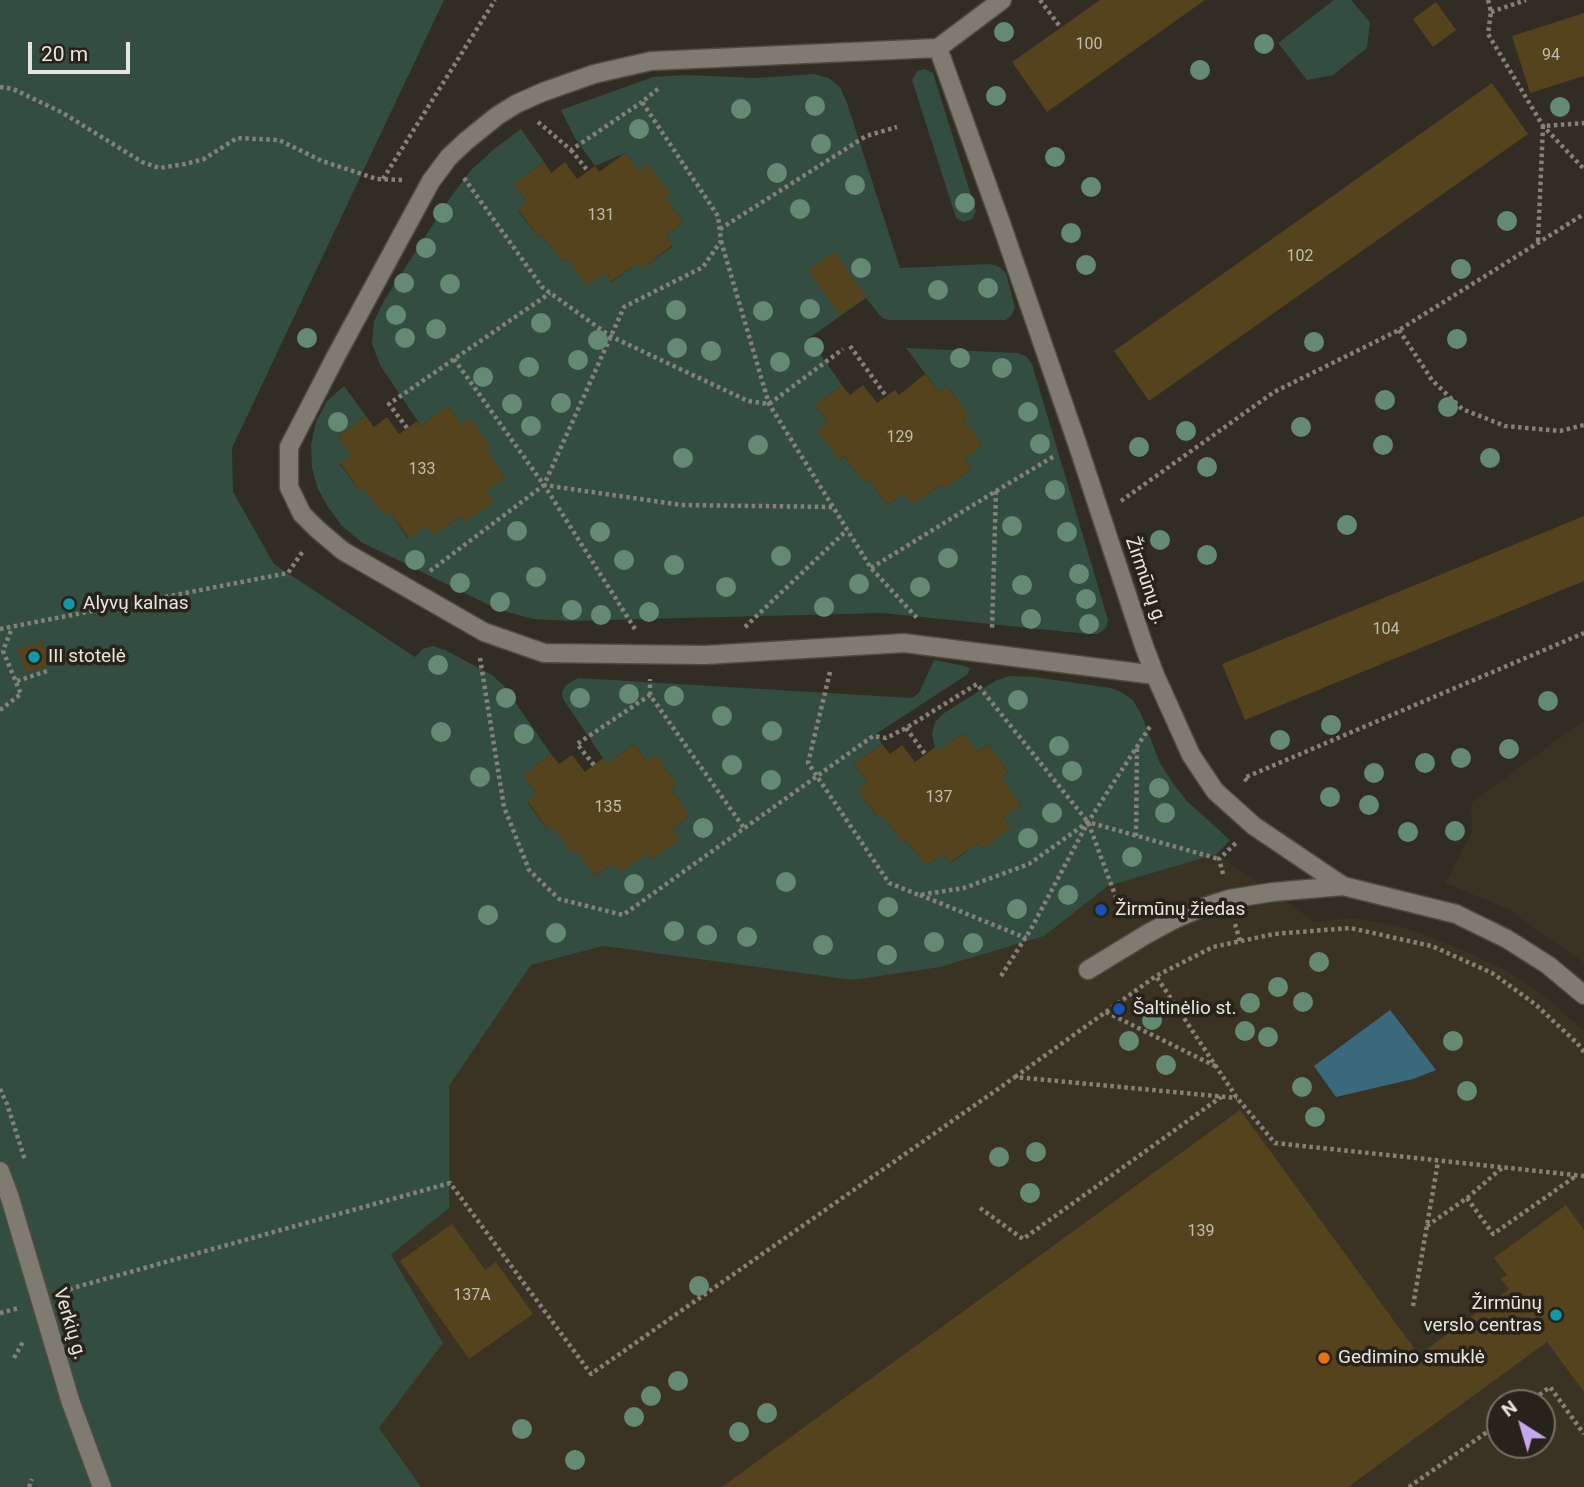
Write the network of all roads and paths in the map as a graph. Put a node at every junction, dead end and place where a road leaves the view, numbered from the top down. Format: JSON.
{"nodes":[{"id":1,"x":495,"y":0,"type":"edge"},
{"id":2,"x":1002,"y":0,"type":"edge"},
{"id":3,"x":1040,"y":0,"type":"edge"},
{"id":4,"x":1488,"y":0,"type":"edge"},
{"id":5,"x":1527,"y":0,"type":"edge"},
{"id":6,"x":1491,"y":12,"type":"junction"},
{"id":7,"x":1061,"y":28,"type":"dead end"},
{"id":8,"x":938,"y":48,"type":"junction"},
{"id":9,"x":677,"y":60,"type":"junction"},
{"id":10,"x":0,"y":87,"type":"edge"},
{"id":11,"x":642,"y":102,"type":"junction"},
{"id":12,"x":516,"y":104,"type":"junction"},
{"id":13,"x":1584,"y":123,"type":"edge"},
{"id":14,"x":1543,"y":126,"type":"junction"},
{"id":15,"x":897,"y":127,"type":"dead end"},
{"id":16,"x":571,"y":150,"type":"junction"},
{"id":17,"x":449,"y":158,"type":"junction"},
{"id":18,"x":1584,"y":169,"type":"edge"},
{"id":19,"x":588,"y":171,"type":"dead end"},
{"id":20,"x":383,"y":179,"type":"junction"},
{"id":21,"x":430,"y":181,"type":"junction"},
{"id":22,"x":1584,"y":214,"type":"edge"},
{"id":23,"x":720,"y":229,"type":"junction"},
{"id":24,"x":721,"y":241,"type":"junction"},
{"id":25,"x":1538,"y":242,"type":"junction"},
{"id":26,"x":550,"y":293,"type":"junction"},
{"id":27,"x":1399,"y":330,"type":"junction"},
{"id":28,"x":610,"y":336,"type":"junction"},
{"id":29,"x":850,"y":346,"type":"dead end"},
{"id":30,"x":843,"y":349,"type":"dead end"},
{"id":31,"x":454,"y":359,"type":"junction"},
{"id":32,"x":886,"y":397,"type":"dead end"},
{"id":33,"x":769,"y":404,"type":"junction"},
{"id":34,"x":1584,"y":425,"type":"edge"},
{"id":35,"x":407,"y":428,"type":"dead end"},
{"id":36,"x":1077,"y":443,"type":"junction"},
{"id":37,"x":544,"y":485,"type":"junction"},
{"id":38,"x":996,"y":491,"type":"junction"},
{"id":39,"x":833,"y":507,"type":"junction"},
{"id":40,"x":1100,"y":516,"type":"junction"},
{"id":41,"x":317,"y":529,"type":"junction"},
{"id":42,"x":847,"y":530,"type":"junction"},
{"id":43,"x":871,"y":568,"type":"junction"},
{"id":44,"x":409,"y":588,"type":"junction"},
{"id":45,"x":475,"y":626,"type":"junction"},
{"id":46,"x":12,"y":627,"type":"junction"},
{"id":47,"x":0,"y":629,"type":"edge"},
{"id":48,"x":1584,"y":634,"type":"edge"},
{"id":49,"x":922,"y":645,"type":"junction"},
{"id":50,"x":836,"y":647,"type":"junction"},
{"id":51,"x":651,"y":654,"type":"junction"},
{"id":52,"x":717,"y":654,"type":"junction"},
{"id":53,"x":991,"y":654,"type":"junction"},
{"id":54,"x":50,"y":670,"type":"dead end"},
{"id":55,"x":1155,"y":675,"type":"junction"},
{"id":56,"x":17,"y":681,"type":"junction"},
{"id":57,"x":650,"y":695,"type":"junction"},
{"id":58,"x":1166,"y":701,"type":"junction"},
{"id":59,"x":0,"y":710,"type":"edge"},
{"id":60,"x":906,"y":728,"type":"junction"},
{"id":61,"x":1137,"y":745,"type":"junction"},
{"id":62,"x":925,"y":754,"type":"dead end"},
{"id":63,"x":594,"y":765,"type":"dead end"},
{"id":64,"x":817,"y":776,"type":"junction"},
{"id":65,"x":1253,"y":788,"type":"dead end"},
{"id":66,"x":1088,"y":822,"type":"junction"},
{"id":67,"x":1254,"y":826,"type":"junction"},
{"id":68,"x":744,"y":828,"type":"junction"},
{"id":69,"x":1136,"y":836,"type":"junction"},
{"id":70,"x":1219,"y":859,"type":"junction"},
{"id":71,"x":1343,"y":886,"type":"junction"},
{"id":72,"x":919,"y":895,"type":"junction"},
{"id":73,"x":1229,"y":899,"type":"junction"},
{"id":74,"x":1026,"y":938,"type":"junction"},
{"id":75,"x":1240,"y":941,"type":"junction"},
{"id":76,"x":1133,"y":943,"type":"junction"},
{"id":77,"x":1088,"y":970,"type":"dead end"},
{"id":78,"x":1001,"y":976,"type":"dead end"},
{"id":79,"x":1156,"y":976,"type":"junction"},
{"id":80,"x":1584,"y":995,"type":"edge"},
{"id":81,"x":1107,"y":1012,"type":"junction"},
{"id":82,"x":1584,"y":1052,"type":"edge"},
{"id":83,"x":1217,"y":1067,"type":"junction"},
{"id":84,"x":1015,"y":1077,"type":"junction"},
{"id":85,"x":1221,"y":1096,"type":"junction"},
{"id":86,"x":1237,"y":1098,"type":"junction"},
{"id":87,"x":1438,"y":1162,"type":"junction"},
{"id":88,"x":1503,"y":1167,"type":"junction"},
{"id":89,"x":0,"y":1171,"type":"edge"},
{"id":90,"x":1577,"y":1175,"type":"junction"},
{"id":91,"x":1584,"y":1176,"type":"edge"},
{"id":92,"x":1467,"y":1198,"type":"junction"},
{"id":93,"x":980,"y":1208,"type":"dead end"},
{"id":94,"x":1427,"y":1226,"type":"junction"},
{"id":95,"x":76,"y":1287,"type":"dead end"},
{"id":96,"x":1413,"y":1306,"type":"dead end"},
{"id":97,"x":18,"y":1308,"type":"dead end"},
{"id":98,"x":0,"y":1312,"type":"edge"},
{"id":99,"x":1556,"y":1395,"type":"edge"},
{"id":100,"x":1486,"y":1433,"type":"edge"},
{"id":101,"x":1584,"y":1434,"type":"edge"},
{"id":102,"x":32,"y":1479,"type":"dead end"},
{"id":103,"x":29,"y":1487,"type":"edge"},
{"id":104,"x":102,"y":1487,"type":"edge"},
{"id":105,"x":1409,"y":1487,"type":"edge"}],
"edges":[{"from":1,"to":20,"type":"path"},
{"from":2,"to":8,"type":"street"},
{"from":3,"to":7,"type":"path"},
{"from":4,"to":6,"type":"path"},
{"from":5,"to":6,"type":"path"},
{"from":6,"to":14,"type":"path"},
{"from":8,"to":9,"type":"street"},
{"from":8,"to":36,"type":"street","name":"Žirmūnų g."},
{"from":9,"to":11,"type":"path"},
{"from":9,"to":12,"type":"street"},
{"from":10,"to":20,"type":"path"},
{"from":11,"to":16,"type":"path"},
{"from":11,"to":23,"type":"path"},
{"from":12,"to":16,"type":"path"},
{"from":12,"to":17,"type":"street"},
{"from":13,"to":14,"type":"path"},
{"from":14,"to":18,"type":"path"},
{"from":14,"to":25,"type":"path"},
{"from":15,"to":23,"type":"path"},
{"from":16,"to":19,"type":"path"},
{"from":17,"to":21,"type":"street"},
{"from":17,"to":26,"type":"path"},
{"from":20,"to":21,"type":"path"},
{"from":21,"to":41,"type":"street"},
{"from":22,"to":25,"type":"path"},
{"from":23,"to":24,"type":"path"},
{"from":24,"to":28,"type":"path"},
{"from":24,"to":33,"type":"path"},
{"from":25,"to":27,"type":"path"},
{"from":26,"to":28,"type":"path"},
{"from":26,"to":31,"type":"path"},
{"from":27,"to":34,"type":"path"},
{"from":27,"to":40,"type":"path"},
{"from":28,"to":33,"type":"path"},
{"from":28,"to":37,"type":"path"},
{"from":29,"to":32,"type":"path"},
{"from":30,"to":33,"type":"path"},
{"from":31,"to":35,"type":"path"},
{"from":31,"to":37,"type":"path"},
{"from":33,"to":39,"type":"path"},
{"from":36,"to":38,"type":"path"},
{"from":36,"to":40,"type":"street","name":"Žirmūnų g."},
{"from":37,"to":39,"type":"path"},
{"from":37,"to":44,"type":"path"},
{"from":37,"to":51,"type":"path"},
{"from":38,"to":43,"type":"path"},
{"from":38,"to":53,"type":"path"},
{"from":39,"to":42,"type":"path"},
{"from":40,"to":55,"type":"street","name":"Žirmūnų g."},
{"from":41,"to":44,"type":"street"},
{"from":41,"to":46,"type":"path"},
{"from":42,"to":43,"type":"path"},
{"from":42,"to":52,"type":"path"},
{"from":43,"to":49,"type":"path"},
{"from":44,"to":45,"type":"street"},
{"from":45,"to":51,"type":"street"},
{"from":45,"to":68,"type":"path"},
{"from":46,"to":47,"type":"path"},
{"from":46,"to":56,"type":"path"},
{"from":48,"to":65,"type":"path"},
{"from":49,"to":50,"type":"street"},
{"from":49,"to":53,"type":"street"},
{"from":50,"to":52,"type":"street"},
{"from":50,"to":64,"type":"path"},
{"from":51,"to":52,"type":"street"},
{"from":51,"to":57,"type":"path"},
{"from":53,"to":55,"type":"street"},
{"from":54,"to":56,"type":"path"},
{"from":55,"to":58,"type":"street","name":"Žirmūnų g."},
{"from":56,"to":59,"type":"path"},
{"from":57,"to":63,"type":"path"},
{"from":57,"to":68,"type":"path"},
{"from":58,"to":61,"type":"path"},
{"from":58,"to":67,"type":"street","name":"Žirmūnų g."},
{"from":60,"to":62,"type":"path"},
{"from":60,"to":64,"type":"path"},
{"from":60,"to":66,"type":"path"},
{"from":61,"to":66,"type":"path"},
{"from":61,"to":69,"type":"path"},
{"from":64,"to":68,"type":"path"},
{"from":64,"to":72,"type":"path"},
{"from":66,"to":69,"type":"path"},
{"from":66,"to":72,"type":"path"},
{"from":66,"to":74,"type":"path"},
{"from":66,"to":76,"type":"path"},
{"from":67,"to":70,"type":"path"},
{"from":67,"to":71,"type":"street","name":"Žirmūnų g."},
{"from":69,"to":70,"type":"path"},
{"from":70,"to":73,"type":"path"},
{"from":71,"to":73,"type":"street"},
{"from":71,"to":80,"type":"street","name":"Žirmūnų g."},
{"from":72,"to":74,"type":"path"},
{"from":73,"to":75,"type":"path"},
{"from":73,"to":76,"type":"street"},
{"from":74,"to":78,"type":"path"},
{"from":75,"to":79,"type":"path"},
{"from":75,"to":82,"type":"path"},
{"from":76,"to":77,"type":"street"},
{"from":79,"to":81,"type":"path"},
{"from":79,"to":83,"type":"path"},
{"from":81,"to":83,"type":"path"},
{"from":81,"to":84,"type":"path"},
{"from":83,"to":86,"type":"path"},
{"from":84,"to":85,"type":"path"},
{"from":84,"to":95,"type":"path"},
{"from":85,"to":86,"type":"path"},
{"from":85,"to":93,"type":"path"},
{"from":86,"to":87,"type":"path"},
{"from":87,"to":88,"type":"path"},
{"from":87,"to":94,"type":"path"},
{"from":88,"to":90,"type":"path"},
{"from":88,"to":92,"type":"path"},
{"from":89,"to":104,"type":"street","name":"Verkių g."},
{"from":90,"to":91,"type":"path"},
{"from":90,"to":92,"type":"path"},
{"from":92,"to":94,"type":"path"},
{"from":94,"to":96,"type":"path"},
{"from":97,"to":98,"type":"path"},
{"from":99,"to":101,"type":"path"},
{"from":100,"to":105,"type":"path"},
{"from":102,"to":103,"type":"path"}]}
